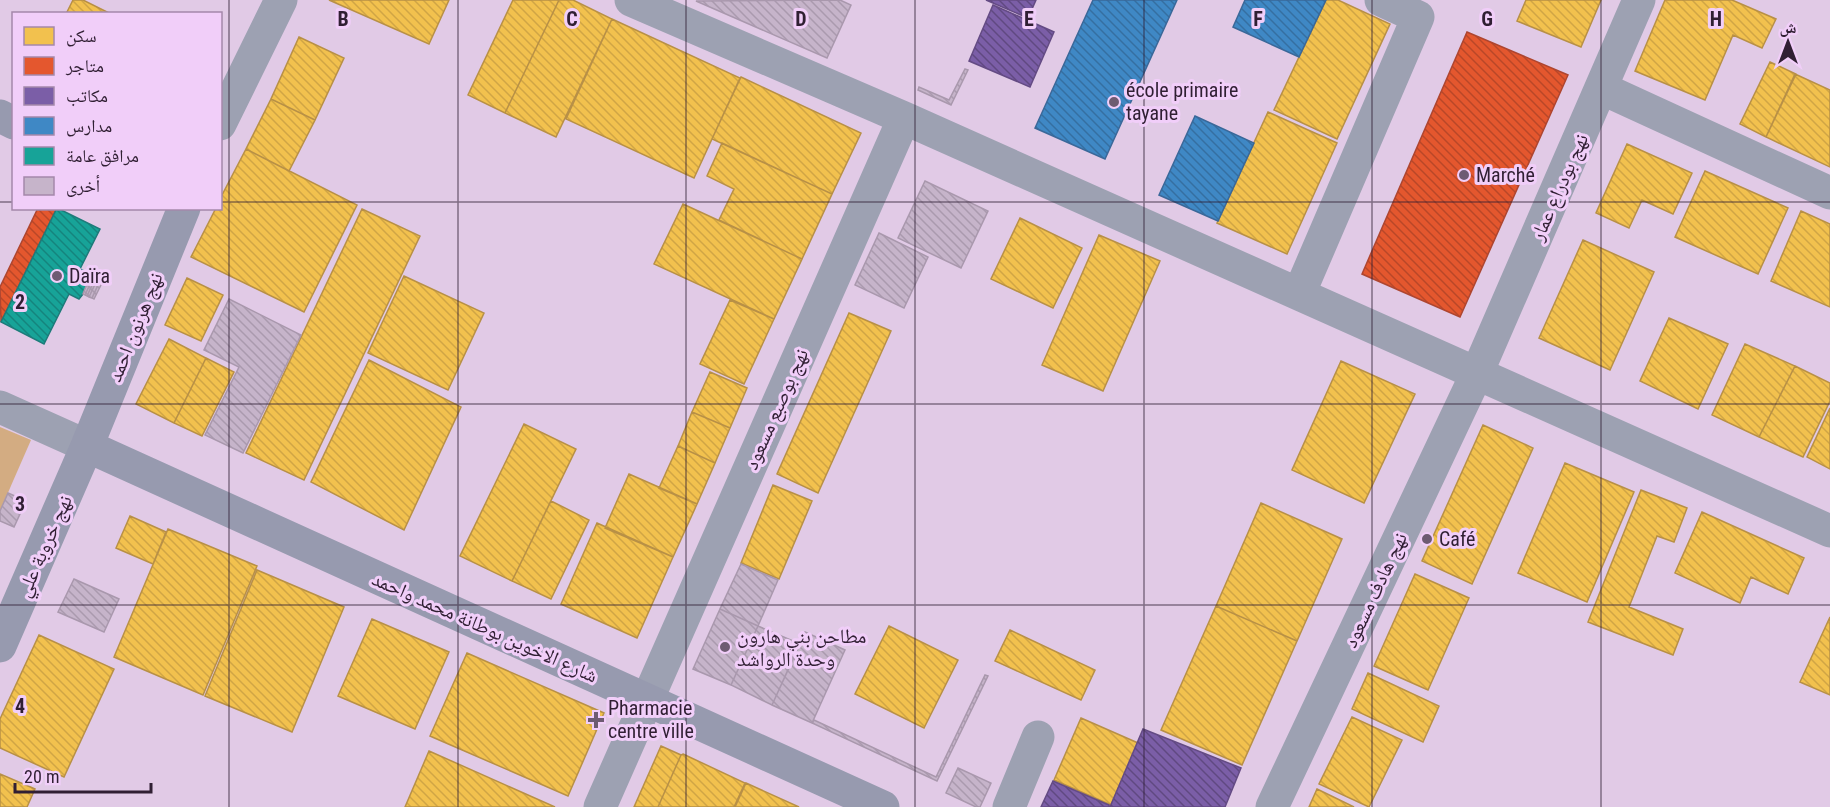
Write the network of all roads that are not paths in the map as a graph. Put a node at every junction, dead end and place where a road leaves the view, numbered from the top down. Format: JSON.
{"nodes":[{"id":1,"x":281,"y":0,"type":"edge"},
{"id":2,"x":631,"y":0,"type":"edge"},
{"id":3,"x":1381,"y":0,"type":"edge"},
{"id":4,"x":1640,"y":0,"type":"edge"},
{"id":5,"x":1422,"y":9,"type":"edge"},
{"id":6,"x":1601,"y":88,"type":"junction"},
{"id":7,"x":904,"y":118,"type":"junction"},
{"id":8,"x":222,"y":120,"type":"edge"},
{"id":9,"x":1830,"y":193,"type":"edge"},
{"id":10,"x":182,"y":210,"type":"edge"},
{"id":11,"x":1299,"y":294,"type":"junction"},
{"id":12,"x":1477,"y":373,"type":"junction"},
{"id":13,"x":0,"y":407,"type":"edge"},
{"id":14,"x":87,"y":446,"type":"junction"},
{"id":15,"x":1830,"y":531,"type":"edge"},
{"id":16,"x":0,"y":646,"type":"edge"},
{"id":17,"x":648,"y":700,"type":"junction"},
{"id":18,"x":1038,"y":737,"type":"dead end"},
{"id":19,"x":600,"y":807,"type":"edge"},
{"id":20,"x":883,"y":807,"type":"edge"},
{"id":21,"x":1009,"y":807,"type":"edge"},
{"id":22,"x":1272,"y":807,"type":"edge"}],
"edges":[{"from":1,"to":8,"type":"street"},
{"from":2,"to":7,"type":"street"},
{"from":3,"to":5,"type":"street"},
{"from":4,"to":6,"type":"street","name":"نهج بودراع عمار"},
{"from":5,"to":11,"type":"street"},
{"from":6,"to":9,"type":"street"},
{"from":6,"to":12,"type":"street","name":"نهج بودراع عمار"},
{"from":7,"to":11,"type":"street"},
{"from":7,"to":17,"type":"street","name":"نهج بوصبع مسعود"},
{"from":10,"to":14,"type":"main road","name":"نهج هرنون احمد"},
{"from":11,"to":12,"type":"street"},
{"from":12,"to":15,"type":"street"},
{"from":12,"to":22,"type":"street","name":"نهج هادف مسعود"},
{"from":13,"to":14,"type":"street"},
{"from":14,"to":16,"type":"main road","name":"نهج خروبة علي"},
{"from":14,"to":17,"type":"main road","name":"شارع الاخوين بوطانة محمد واحمد"},
{"from":17,"to":19,"type":"street","name":"نهج بوصبع مسعود"},
{"from":17,"to":20,"type":"main road","name":"شارع الاخوين بوطانة محمد واحمد"},
{"from":18,"to":21,"type":"street"}]}
